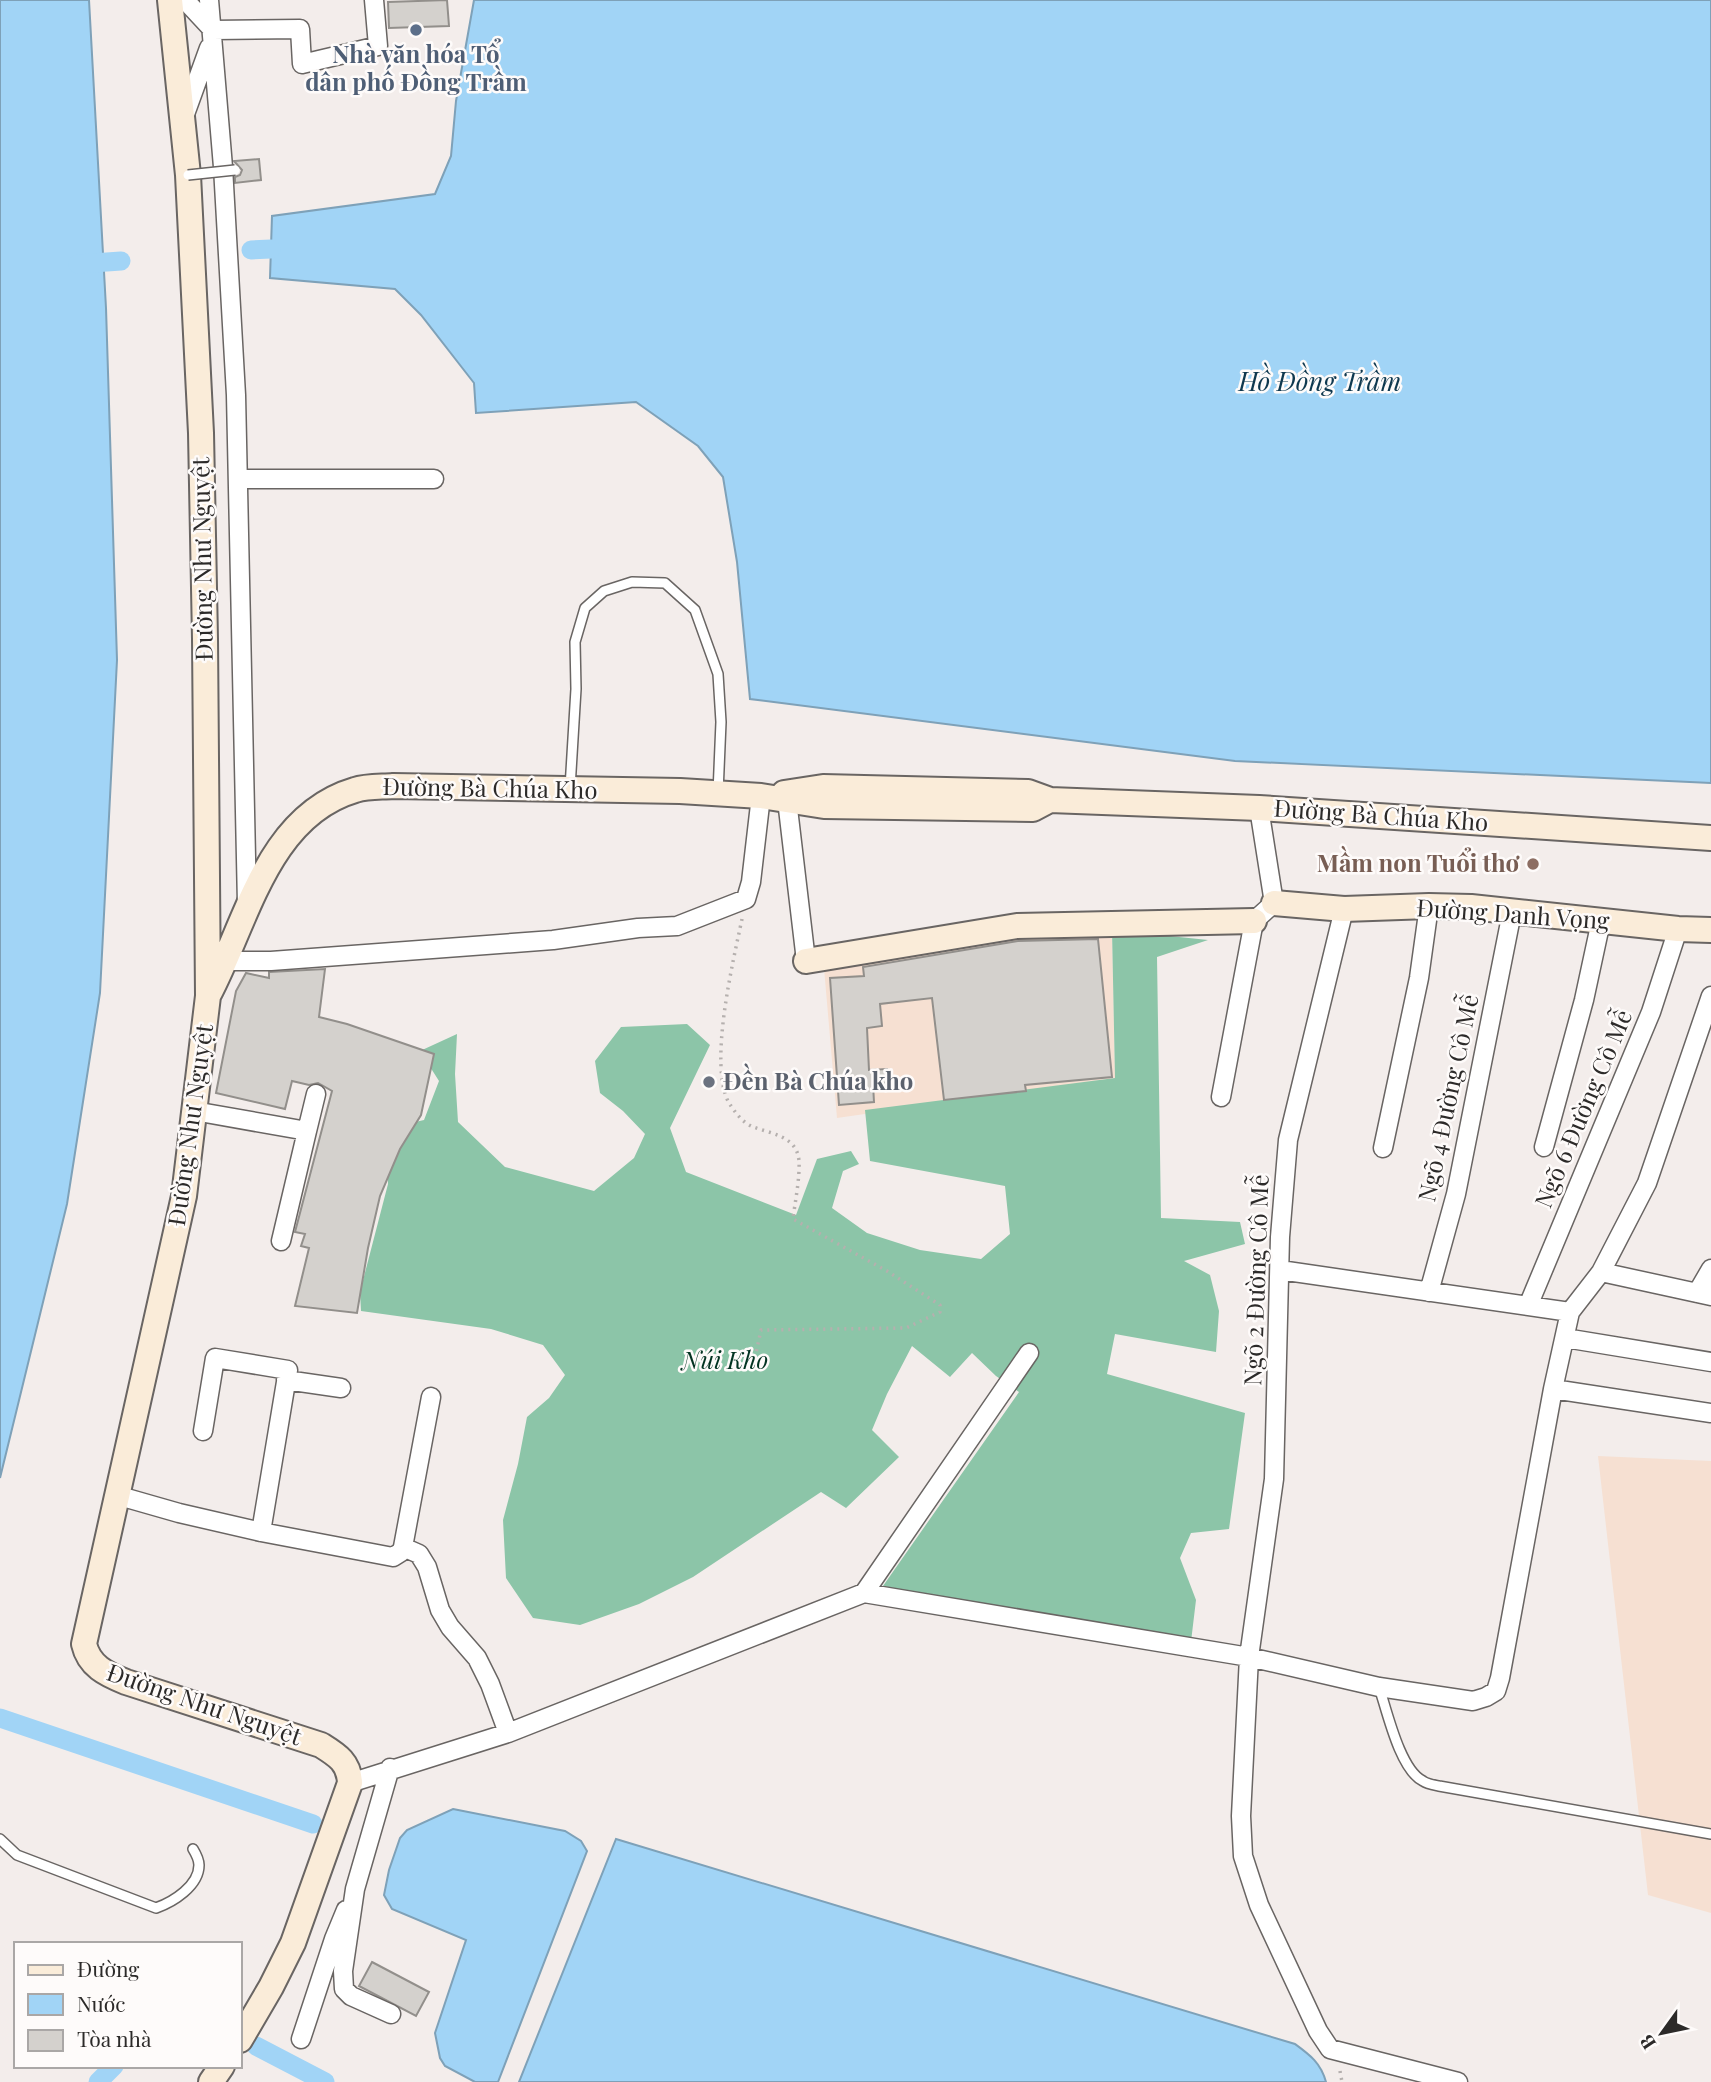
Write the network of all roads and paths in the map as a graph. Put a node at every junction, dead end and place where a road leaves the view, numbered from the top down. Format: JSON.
{"nodes":[{"id":1,"x":170,"y":0,"type":"edge"},
{"id":2,"x":185,"y":0,"type":"edge"},
{"id":3,"x":209,"y":0,"type":"edge"},
{"id":4,"x":374,"y":0,"type":"edge"},
{"id":5,"x":213,"y":30,"type":"junction"},
{"id":6,"x":183,"y":121,"type":"junction"},
{"id":7,"x":235,"y":170,"type":"dead end"},
{"id":8,"x":188,"y":175,"type":"junction"},
{"id":9,"x":238,"y":479,"type":"junction"},
{"id":10,"x":435,"y":480,"type":"dead end"},
{"id":11,"x":570,"y":790,"type":"junction"},
{"id":12,"x":718,"y":793,"type":"junction"},
{"id":13,"x":761,"y":796,"type":"junction"},
{"id":14,"x":788,"y":800,"type":"junction"},
{"id":15,"x":1050,"y":800,"type":"junction"},
{"id":16,"x":1259,"y":808,"type":"junction"},
{"id":17,"x":1711,"y":838,"type":"edge"},
{"id":18,"x":1274,"y":903,"type":"junction"},
{"id":19,"x":1429,"y":906,"type":"junction"},
{"id":20,"x":247,"y":908,"type":"junction"},
{"id":21,"x":1344,"y":909,"type":"junction"},
{"id":22,"x":1512,"y":912,"type":"junction"},
{"id":23,"x":742,"y":919,"type":"dead end"},
{"id":24,"x":1254,"y":921,"type":"junction"},
{"id":25,"x":1601,"y":921,"type":"junction"},
{"id":26,"x":1678,"y":929,"type":"junction"},
{"id":27,"x":1711,"y":930,"type":"edge"},
{"id":28,"x":226,"y":961,"type":"junction"},
{"id":29,"x":806,"y":961,"type":"joint"},
{"id":30,"x":208,"y":996,"type":"junction"},
{"id":31,"x":1711,"y":996,"type":"edge"},
{"id":32,"x":316,"y":1094,"type":"dead end"},
{"id":33,"x":1221,"y":1097,"type":"dead end"},
{"id":34,"x":194,"y":1111,"type":"junction"},
{"id":35,"x":307,"y":1131,"type":"junction"},
{"id":36,"x":1544,"y":1147,"type":"dead end"},
{"id":37,"x":1383,"y":1148,"type":"dead end"},
{"id":38,"x":281,"y":1241,"type":"dead end"},
{"id":39,"x":1711,"y":1269,"type":"edge"},
{"id":40,"x":1280,"y":1270,"type":"junction"},
{"id":41,"x":1601,"y":1272,"type":"junction"},
{"id":42,"x":1429,"y":1292,"type":"junction"},
{"id":43,"x":1704,"y":1295,"type":"edge"},
{"id":44,"x":1528,"y":1306,"type":"junction"},
{"id":45,"x":1570,"y":1312,"type":"junction"},
{"id":46,"x":1565,"y":1338,"type":"junction"},
{"id":47,"x":756,"y":1353,"type":"dead end"},
{"id":48,"x":1029,"y":1353,"type":"dead end"},
{"id":49,"x":1711,"y":1362,"type":"edge"},
{"id":50,"x":286,"y":1380,"type":"junction"},
{"id":51,"x":341,"y":1388,"type":"dead end"},
{"id":52,"x":1553,"y":1389,"type":"junction"},
{"id":53,"x":431,"y":1397,"type":"dead end"},
{"id":54,"x":1711,"y":1413,"type":"edge"},
{"id":55,"x":203,"y":1431,"type":"dead end"},
{"id":56,"x":117,"y":1495,"type":"junction"},
{"id":57,"x":261,"y":1532,"type":"junction"},
{"id":58,"x":403,"y":1547,"type":"junction"},
{"id":59,"x":864,"y":1593,"type":"junction"},
{"id":60,"x":1249,"y":1657,"type":"junction"},
{"id":61,"x":1379,"y":1687,"type":"junction"},
{"id":62,"x":508,"y":1733,"type":"junction"},
{"id":63,"x":390,"y":1768,"type":"junction"},
{"id":64,"x":350,"y":1783,"type":"junction"},
{"id":65,"x":1711,"y":1834,"type":"edge"},
{"id":66,"x":0,"y":1839,"type":"edge"},
{"id":67,"x":193,"y":1849,"type":"dead end"},
{"id":68,"x":355,"y":1889,"type":"junction"},
{"id":69,"x":391,"y":2014,"type":"dead end"},
{"id":70,"x":242,"y":2036,"type":"edge"},
{"id":71,"x":301,"y":2039,"type":"dead end"},
{"id":72,"x":1458,"y":2082,"type":"edge"}],
"edges":[{"from":1,"to":6,"type":"street","name":"Đường Như Nguyệt"},
{"from":2,"to":5,"type":"street"},
{"from":3,"to":5,"type":"street","name":"Đường Như Nguyệt"},
{"from":4,"to":5,"type":"street"},
{"from":5,"to":6,"type":"street"},
{"from":5,"to":9,"type":"street","name":"Đường Như Nguyệt"},
{"from":6,"to":8,"type":"street","name":"Đường Như Nguyệt"},
{"from":7,"to":8,"type":"lane","bridge":true},
{"from":8,"to":30,"type":"street","name":"Đường Như Nguyệt"},
{"from":9,"to":10,"type":"street"},
{"from":9,"to":20,"type":"street","name":"Đường Như Nguyệt"},
{"from":11,"to":12,"type":"street","name":"Đường Bà Chúa Kho"},
{"from":11,"to":12,"type":"lane"},
{"from":11,"to":20,"type":"street","name":"Đường Bà Chúa Kho"},
{"from":12,"to":13,"type":"street","name":"Đường Bà Chúa Kho"},
{"from":13,"to":14,"type":"street","name":"Đường Bà Chúa Kho"},
{"from":13,"to":15,"type":"street","name":"Đường Bà Chúa Kho"},
{"from":13,"to":28,"type":"street"},
{"from":14,"to":15,"type":"street","name":"Đường Bà Chúa Kho"},
{"from":14,"to":29,"type":"street"},
{"from":15,"to":16,"type":"street","name":"Đường Bà Chúa Kho"},
{"from":16,"to":17,"type":"street","name":"Đường Bà Chúa Kho"},
{"from":16,"to":18,"type":"street"},
{"from":18,"to":21,"type":"street","name":"Đường Danh Vọng"},
{"from":18,"to":24,"type":"street"},
{"from":19,"to":21,"type":"street","name":"Đường Danh Vọng"},
{"from":19,"to":22,"type":"street","name":"Đường Danh Vọng"},
{"from":19,"to":37,"type":"street"},
{"from":20,"to":28,"type":"street","name":"Đường Bà Chúa Kho"},
{"from":21,"to":40,"type":"street","name":"Ngõ 2 Đường Cô Mễ"},
{"from":22,"to":25,"type":"street","name":"Đường Danh Vọng"},
{"from":22,"to":42,"type":"street","name":"Ngõ 4 Đường Cô Mễ"},
{"from":23,"to":47,"type":"path"},
{"from":24,"to":29,"type":"street"},
{"from":24,"to":33,"type":"street"},
{"from":25,"to":26,"type":"street","name":"Đường Danh Vọng"},
{"from":25,"to":36,"type":"street"},
{"from":26,"to":27,"type":"street","name":"Đường Danh Vọng"},
{"from":26,"to":44,"type":"street","name":"Ngõ 6 Đường Cô Mễ"},
{"from":28,"to":30,"type":"street","name":"Đường Bà Chúa Kho"},
{"from":30,"to":34,"type":"street","name":"Đường Như Nguyệt"},
{"from":31,"to":41,"type":"street"},
{"from":32,"to":35,"type":"street"},
{"from":34,"to":35,"type":"street"},
{"from":34,"to":56,"type":"street","name":"Đường Như Nguyệt"},
{"from":35,"to":38,"type":"street"},
{"from":39,"to":43,"type":"street"},
{"from":40,"to":42,"type":"street"},
{"from":40,"to":60,"type":"street","name":"Ngõ 2 Đường Cô Mễ"},
{"from":41,"to":43,"type":"street"},
{"from":41,"to":45,"type":"street"},
{"from":42,"to":44,"type":"street"},
{"from":44,"to":45,"type":"street"},
{"from":45,"to":46,"type":"street"},
{"from":46,"to":49,"type":"street"},
{"from":46,"to":52,"type":"street"},
{"from":48,"to":59,"type":"street"},
{"from":50,"to":51,"type":"street"},
{"from":50,"to":55,"type":"street"},
{"from":50,"to":57,"type":"street"},
{"from":52,"to":54,"type":"street"},
{"from":52,"to":61,"type":"street"},
{"from":53,"to":58,"type":"street"},
{"from":56,"to":57,"type":"street"},
{"from":56,"to":64,"type":"street","name":"Đường Như Nguyệt"},
{"from":57,"to":58,"type":"street"},
{"from":58,"to":62,"type":"street"},
{"from":59,"to":60,"type":"street"},
{"from":59,"to":62,"type":"street"},
{"from":60,"to":61,"type":"street"},
{"from":60,"to":72,"type":"street","name":"Ngõ 2 Đường Cô Mễ"},
{"from":61,"to":65,"type":"lane"},
{"from":62,"to":63,"type":"street"},
{"from":63,"to":64,"type":"street"},
{"from":63,"to":68,"type":"street"},
{"from":64,"to":70,"type":"street"},
{"from":66,"to":67,"type":"lane"},
{"from":68,"to":69,"type":"street"},
{"from":68,"to":71,"type":"street"}]}
